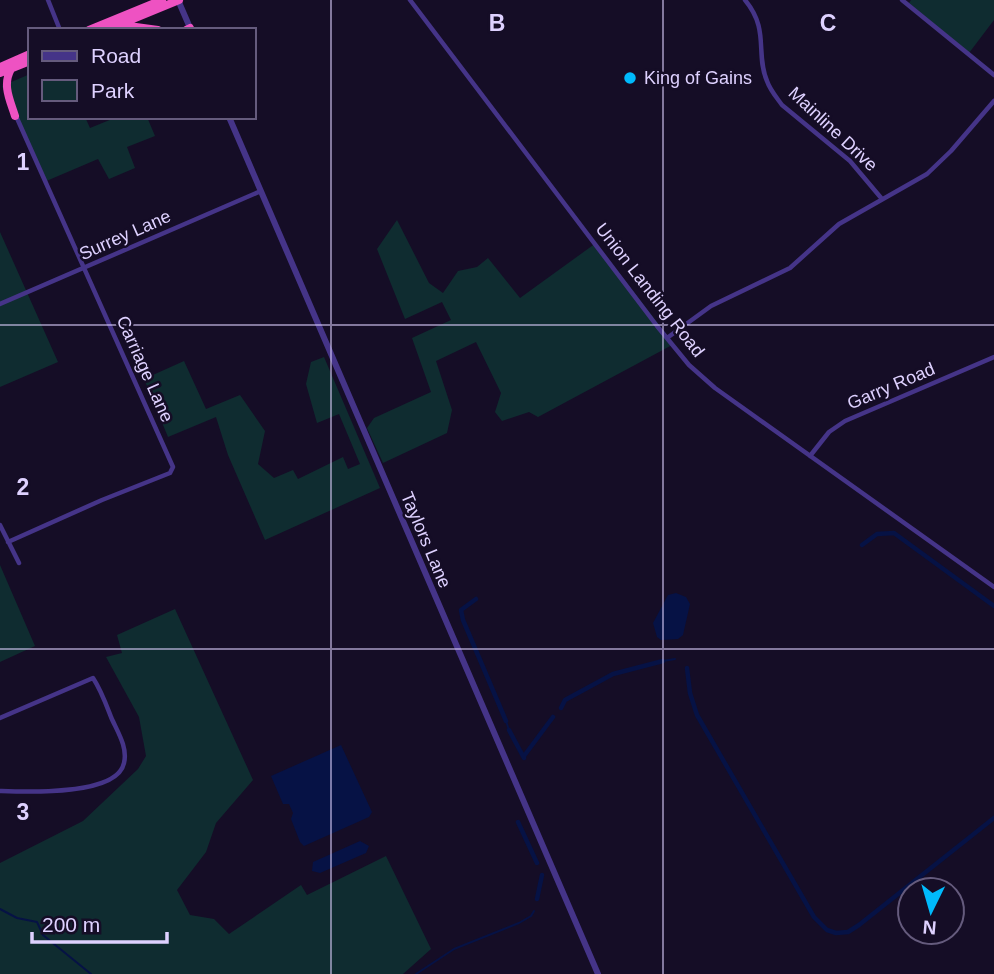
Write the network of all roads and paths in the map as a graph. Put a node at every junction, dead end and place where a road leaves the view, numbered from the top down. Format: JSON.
{"nodes":[{"id":1,"x":48,"y":0,"type":"edge"},
{"id":2,"x":162,"y":0,"type":"edge"},
{"id":3,"x":179,"y":0,"type":"edge"},
{"id":4,"x":410,"y":0,"type":"edge"},
{"id":5,"x":745,"y":0,"type":"edge"},
{"id":6,"x":902,"y":0,"type":"edge"},
{"id":7,"x":118,"y":25,"type":"junction"},
{"id":8,"x":59,"y":28,"type":"edge"},
{"id":9,"x":94,"y":28,"type":"edge"},
{"id":10,"x":111,"y":28,"type":"edge"},
{"id":11,"x":150,"y":28,"type":"edge"},
{"id":12,"x":189,"y":28,"type":"edge"},
{"id":13,"x":28,"y":55,"type":"edge"},
{"id":14,"x":28,"y":62,"type":"edge"},
{"id":15,"x":0,"y":66,"type":"edge"},
{"id":16,"x":11,"y":69,"type":"junction"},
{"id":17,"x":0,"y":73,"type":"edge"},
{"id":18,"x":994,"y":75,"type":"edge"},
{"id":19,"x":0,"y":90,"type":"edge"},
{"id":20,"x":994,"y":101,"type":"edge"},
{"id":21,"x":15,"y":116,"type":"junction"},
{"id":22,"x":230,"y":119,"type":"edge"},
{"id":23,"x":261,"y":191,"type":"junction"},
{"id":24,"x":882,"y":199,"type":"junction"},
{"id":25,"x":84,"y":268,"type":"junction"},
{"id":26,"x":0,"y":304,"type":"edge"},
{"id":27,"x":667,"y":338,"type":"junction"},
{"id":28,"x":994,"y":358,"type":"edge"},
{"id":29,"x":810,"y":456,"type":"junction"},
{"id":30,"x":0,"y":525,"type":"edge"},
{"id":31,"x":8,"y":542,"type":"junction"},
{"id":32,"x":19,"y":563,"type":"dead end"},
{"id":33,"x":994,"y":587,"type":"edge"},
{"id":34,"x":0,"y":718,"type":"edge"},
{"id":35,"x":0,"y":791,"type":"edge"},
{"id":36,"x":598,"y":974,"type":"edge"}],
"edges":[{"from":1,"to":8,"type":"street"},
{"from":2,"to":9,"type":"highway"},
{"from":3,"to":7,"type":"highway"},
{"from":3,"to":12,"type":"street"},
{"from":4,"to":27,"type":"street","name":"Union Landing Road"},
{"from":5,"to":24,"type":"street","name":"Mainline Drive"},
{"from":6,"to":18,"type":"street"},
{"from":7,"to":10,"type":"highway"},
{"from":7,"to":11,"type":"highway"},
{"from":13,"to":15,"type":"highway"},
{"from":14,"to":16,"type":"highway"},
{"from":16,"to":17,"type":"highway"},
{"from":16,"to":21,"type":"highway"},
{"from":19,"to":21,"type":"highway"},
{"from":20,"to":24,"type":"street"},
{"from":21,"to":25,"type":"street","name":"Carriage Lane"},
{"from":22,"to":23,"type":"street","name":"Taylors Lane"},
{"from":23,"to":25,"type":"street","name":"Surrey Lane"},
{"from":23,"to":36,"type":"street","name":"Taylors Lane"},
{"from":24,"to":27,"type":"street"},
{"from":25,"to":26,"type":"street","name":"Surrey Lane"},
{"from":25,"to":31,"type":"street","name":"Carriage Lane"},
{"from":27,"to":29,"type":"street","name":"Union Landing Road"},
{"from":28,"to":29,"type":"street","name":"Garry Road"},
{"from":29,"to":33,"type":"street","name":"Union Landing Road"},
{"from":30,"to":31,"type":"street"},
{"from":31,"to":32,"type":"street"},
{"from":34,"to":35,"type":"street"}]}
